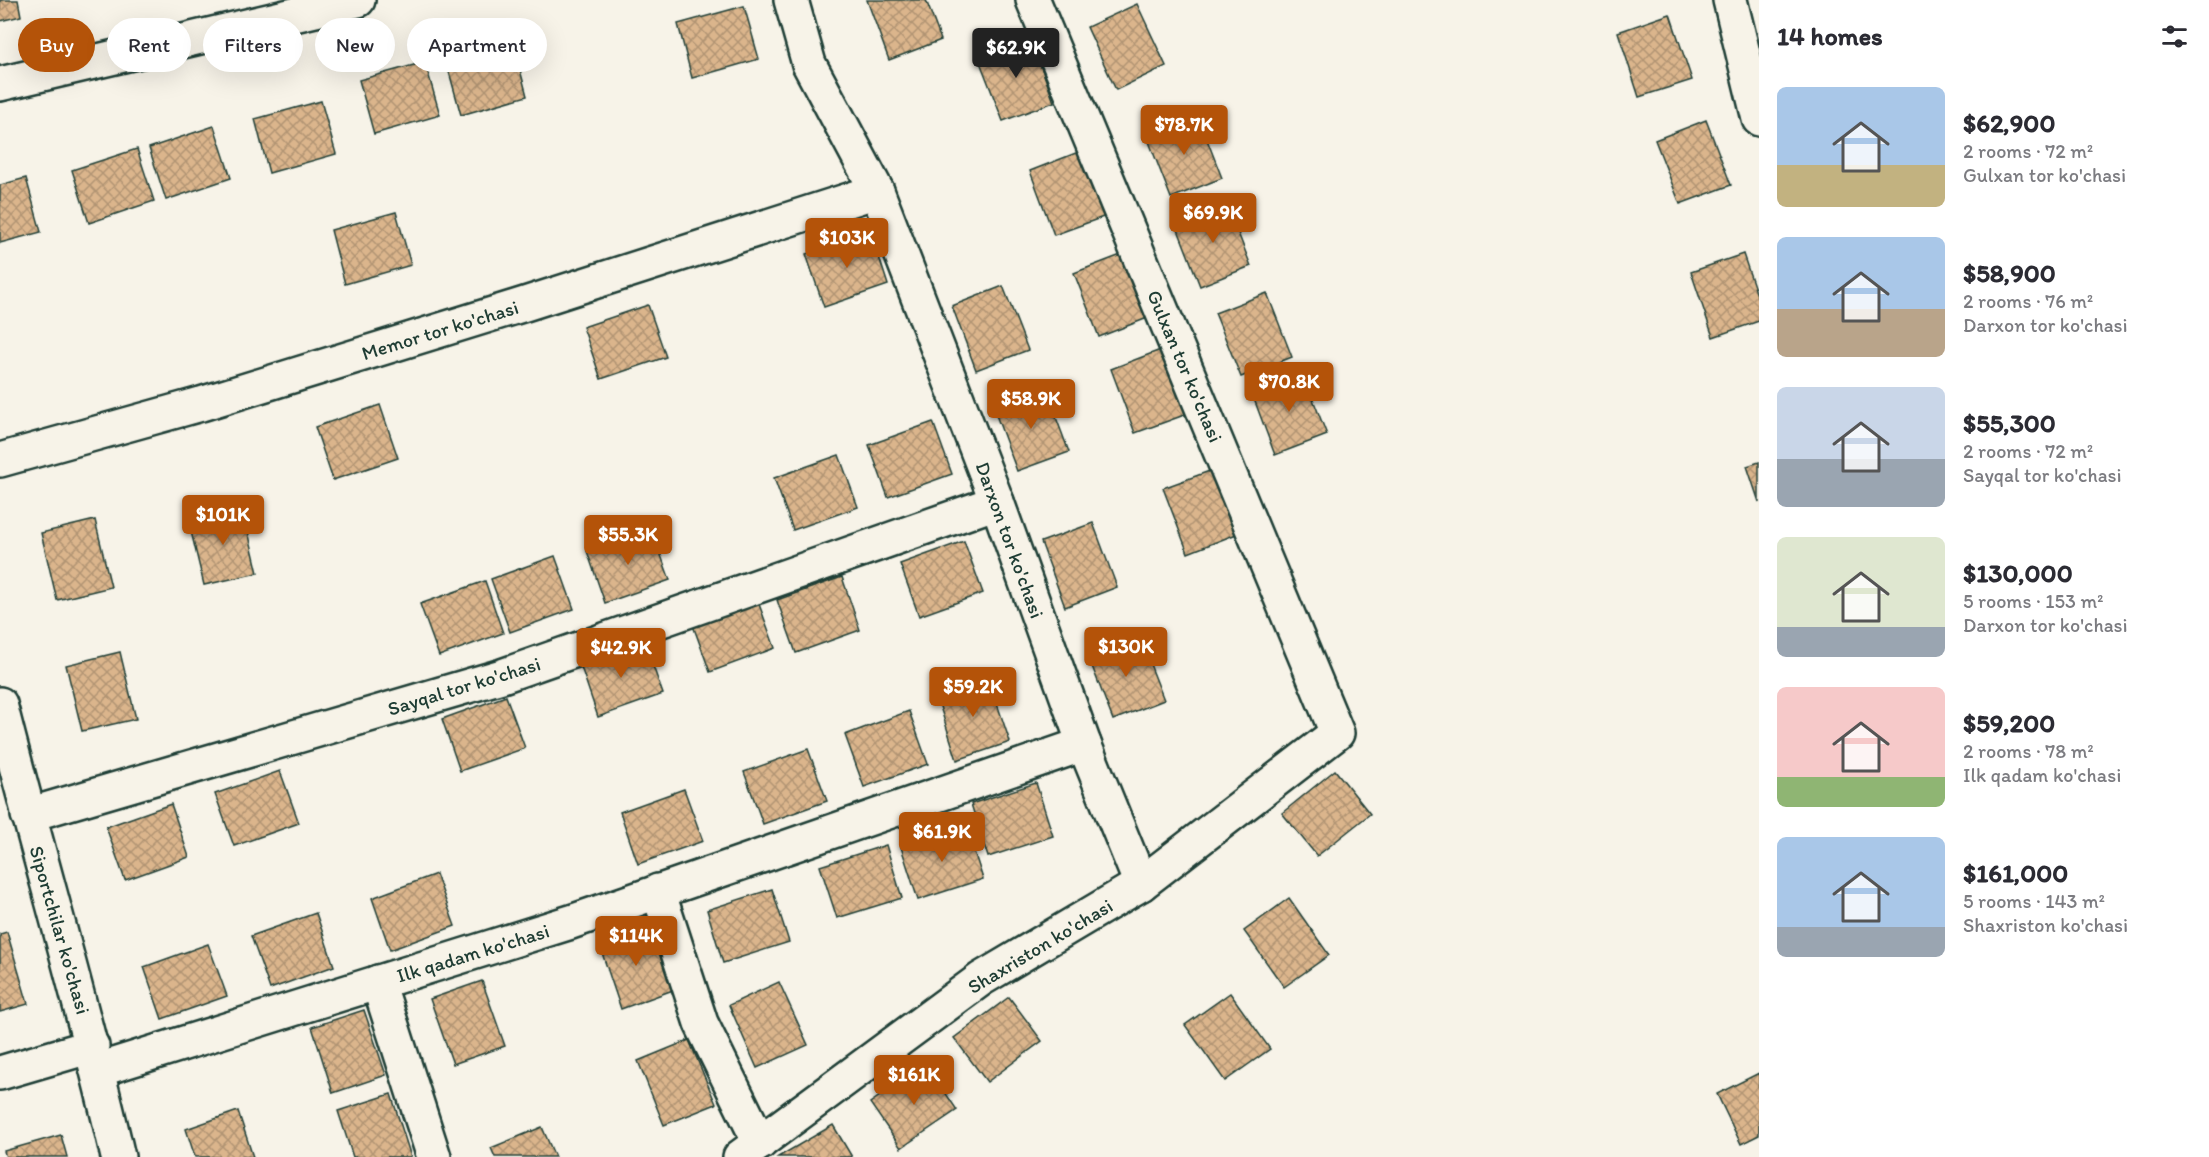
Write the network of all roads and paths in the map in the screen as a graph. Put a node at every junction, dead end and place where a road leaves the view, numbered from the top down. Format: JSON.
{"nodes":[{"id":1,"x":358,"y":0,"type":"edge"},
{"id":2,"x":791,"y":0,"type":"edge"},
{"id":3,"x":1033,"y":0,"type":"edge"},
{"id":4,"x":1730,"y":0,"type":"edge"},
{"id":5,"x":0,"y":84,"type":"edge"},
{"id":6,"x":1759,"y":119,"type":"edge"},
{"id":7,"x":877,"y":191,"type":"junction"},
{"id":8,"x":0,"y":460,"type":"edge"},
{"id":9,"x":997,"y":502,"type":"junction"},
{"id":10,"x":0,"y":704,"type":"edge"},
{"id":11,"x":1337,"y":733,"type":"joint"},
{"id":12,"x":1084,"y":744,"type":"junction"},
{"id":13,"x":28,"y":815,"type":"junction"},
{"id":14,"x":1142,"y":884,"type":"junction"},
{"id":15,"x":658,"y":891,"type":"junction"},
{"id":16,"x":378,"y":982,"type":"junction"},
{"id":17,"x":95,"y":1058,"type":"junction"},
{"id":18,"x":0,"y":1073,"type":"edge"},
{"id":19,"x":750,"y":1150,"type":"edge"},
{"id":20,"x":118,"y":1157,"type":"edge"},
{"id":21,"x":434,"y":1157,"type":"edge"}],
"edges":[{"from":1,"to":5,"type":"street"},
{"from":2,"to":7,"type":"street","name":"Darxon tor ko'chasi"},
{"from":3,"to":11,"type":"street","name":"Gulxan tor ko'chasi"},
{"from":4,"to":6,"type":"street"},
{"from":7,"to":8,"type":"street","name":"Memor tor ko'chasi"},
{"from":7,"to":9,"type":"street","name":"Darxon tor ko'chasi"},
{"from":9,"to":12,"type":"street","name":"Darxon tor ko'chasi"},
{"from":9,"to":13,"type":"street","name":"Sayqal tor ko'chasi"},
{"from":10,"to":13,"type":"street","name":"Siportchilar ko'chasi"},
{"from":11,"to":14,"type":"street","name":"Shaxriston ko'chasi"},
{"from":12,"to":14,"type":"street","name":"Darxon tor ko'chasi"},
{"from":12,"to":15,"type":"street","name":"Ilk qadam ko'chasi"},
{"from":13,"to":17,"type":"street","name":"Siportchilar ko'chasi"},
{"from":14,"to":19,"type":"street","name":"Shaxriston ko'chasi"},
{"from":15,"to":16,"type":"street","name":"Ilk qadam ko'chasi"},
{"from":15,"to":19,"type":"street"},
{"from":16,"to":17,"type":"street","name":"Ilk qadam ko'chasi"},
{"from":16,"to":21,"type":"street"},
{"from":17,"to":18,"type":"street","name":"Ilk qadam ko'chasi"},
{"from":17,"to":20,"type":"street","name":"Siportchilar ko'chasi"}]}
